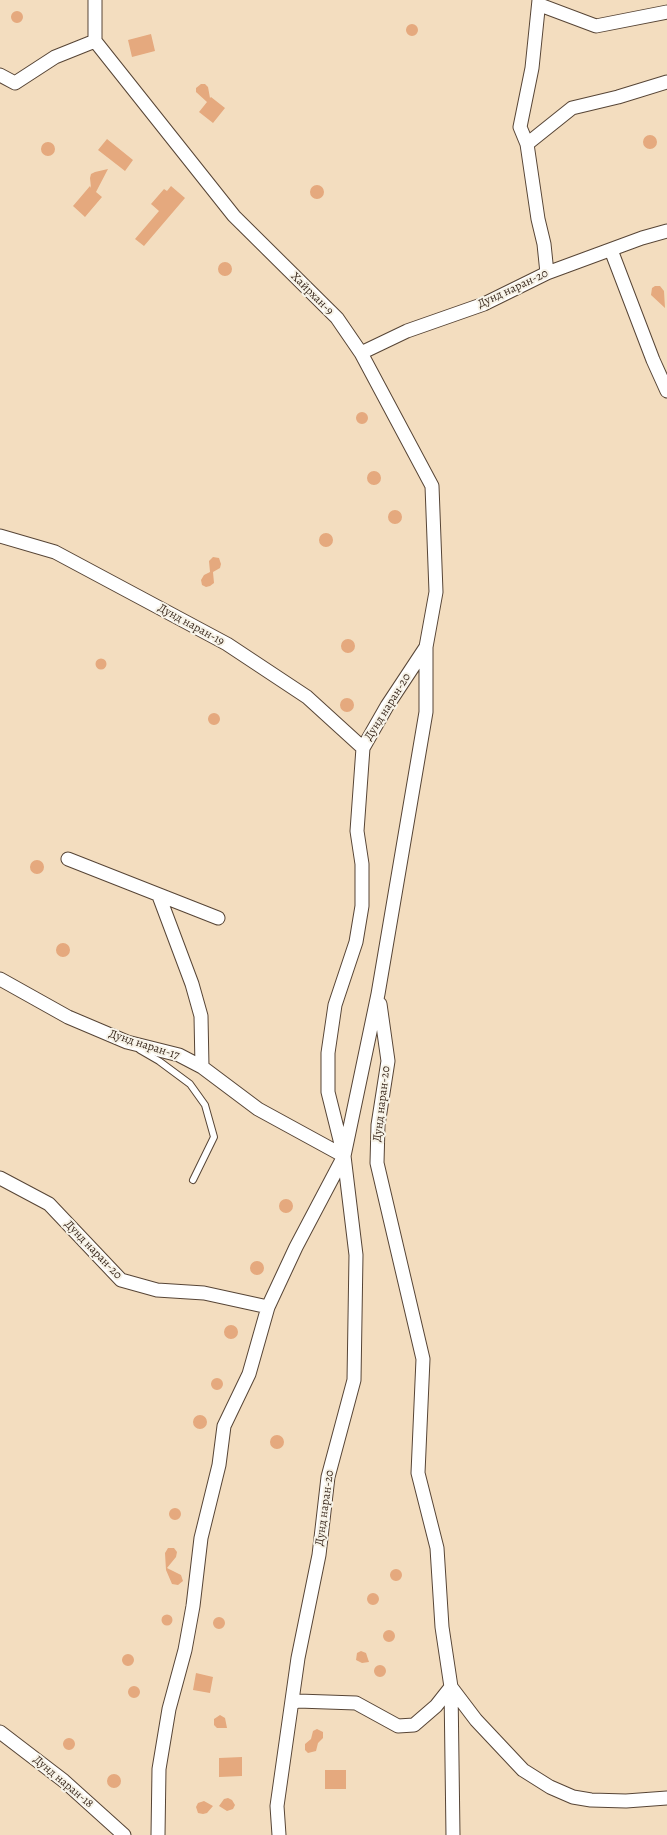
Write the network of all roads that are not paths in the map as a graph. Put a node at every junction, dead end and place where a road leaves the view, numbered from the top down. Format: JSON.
{"nodes":[{"id":1,"x":95,"y":0,"type":"edge"},
{"id":2,"x":540,"y":2,"type":"edge"},
{"id":3,"x":667,"y":12,"type":"edge"},
{"id":4,"x":95,"y":41,"type":"junction"},
{"id":5,"x":0,"y":75,"type":"edge"},
{"id":6,"x":667,"y":82,"type":"edge"},
{"id":7,"x":527,"y":144,"type":"junction"},
{"id":8,"x":667,"y":231,"type":"edge"},
{"id":9,"x":611,"y":250,"type":"junction"},
{"id":10,"x":547,"y":273,"type":"junction"},
{"id":11,"x":361,"y":352,"type":"junction"},
{"id":12,"x":667,"y":390,"type":"edge"},
{"id":13,"x":0,"y":536,"type":"edge"},
{"id":14,"x":436,"y":592,"type":"joint"},
{"id":15,"x":426,"y":647,"type":"junction"},
{"id":16,"x":363,"y":748,"type":"junction"},
{"id":17,"x":68,"y":859,"type":"dead end"},
{"id":18,"x":159,"y":896,"type":"junction"},
{"id":19,"x":218,"y":918,"type":"dead end"},
{"id":20,"x":0,"y":979,"type":"edge"},
{"id":21,"x":378,"y":994,"type":"junction"},
{"id":22,"x":127,"y":1042,"type":"junction"},
{"id":23,"x":202,"y":1068,"type":"junction"},
{"id":24,"x":344,"y":1156,"type":"junction"},
{"id":25,"x":0,"y":1178,"type":"edge"},
{"id":26,"x":193,"y":1180,"type":"dead end"},
{"id":27,"x":268,"y":1307,"type":"junction"},
{"id":28,"x":451,"y":1687,"type":"junction"},
{"id":29,"x":292,"y":1703,"type":"junction"},
{"id":30,"x":0,"y":1732,"type":"edge"},
{"id":31,"x":667,"y":1798,"type":"edge"},
{"id":32,"x":124,"y":1835,"type":"edge"},
{"id":33,"x":158,"y":1835,"type":"edge"},
{"id":34,"x":279,"y":1835,"type":"edge"},
{"id":35,"x":453,"y":1835,"type":"edge"}],
"edges":[{"from":1,"to":4,"type":"street"},
{"from":2,"to":3,"type":"street"},
{"from":2,"to":7,"type":"street"},
{"from":4,"to":5,"type":"street"},
{"from":4,"to":11,"type":"street","name":"Хайрхан-9"},
{"from":6,"to":7,"type":"street"},
{"from":7,"to":10,"type":"street"},
{"from":8,"to":9,"type":"street","name":"Дунд наран-20"},
{"from":9,"to":10,"type":"street","name":"Дунд наран-20"},
{"from":9,"to":12,"type":"street"},
{"from":10,"to":11,"type":"street","name":"Дунд наран-20"},
{"from":11,"to":14,"type":"street","name":"Хайрхан-9"},
{"from":13,"to":16,"type":"street","name":"Дунд наран-19"},
{"from":14,"to":15,"type":"street","name":"Дунд наран-20"},
{"from":15,"to":16,"type":"street","name":"Дунд наран-20"},
{"from":15,"to":21,"type":"street"},
{"from":16,"to":24,"type":"street","name":"Дунд наран-20"},
{"from":17,"to":18,"type":"street"},
{"from":18,"to":19,"type":"street"},
{"from":18,"to":23,"type":"street"},
{"from":20,"to":22,"type":"street","name":"Дунд наран-17"},
{"from":21,"to":24,"type":"street"},
{"from":21,"to":28,"type":"street","name":"Дунд наран-20"},
{"from":22,"to":23,"type":"street","name":"Дунд наран-17"},
{"from":22,"to":26,"type":"lane"},
{"from":23,"to":24,"type":"street","name":"Дунд наран-17"},
{"from":24,"to":27,"type":"street"},
{"from":24,"to":29,"type":"street","name":"Дунд наран-20"},
{"from":25,"to":27,"type":"street","name":"Дунд наран-20"},
{"from":27,"to":33,"type":"street"},
{"from":28,"to":29,"type":"street"},
{"from":28,"to":31,"type":"street"},
{"from":28,"to":35,"type":"street","name":"Дунд наран-20"},
{"from":29,"to":34,"type":"street","name":"Дунд наран-20"},
{"from":30,"to":32,"type":"street","name":"Дунд наран-18"}]}
